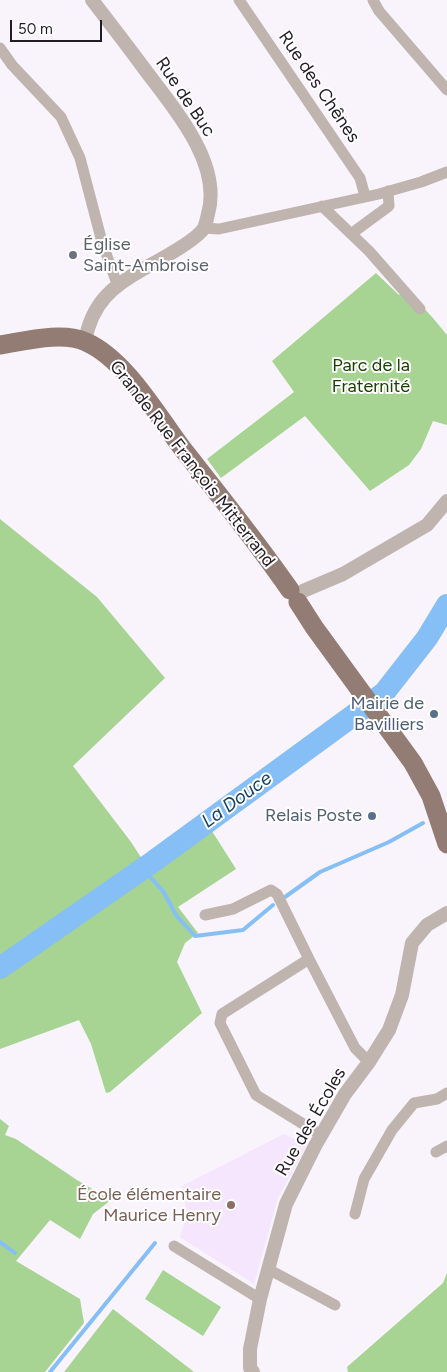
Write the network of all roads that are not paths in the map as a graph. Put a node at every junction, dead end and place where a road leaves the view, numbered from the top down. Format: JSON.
{"nodes":[{"id":1,"x":92,"y":0,"type":"edge"},
{"id":2,"x":239,"y":0,"type":"edge"},
{"id":3,"x":374,"y":0,"type":"edge"},
{"id":4,"x":0,"y":48,"type":"edge"},
{"id":5,"x":447,"y":90,"type":"edge"},
{"id":6,"x":447,"y":172,"type":"edge"},
{"id":7,"x":388,"y":191,"type":"junction"},
{"id":8,"x":365,"y":196,"type":"junction"},
{"id":9,"x":322,"y":206,"type":"junction"},
{"id":10,"x":204,"y":228,"type":"junction"},
{"id":11,"x":351,"y":234,"type":"junction"},
{"id":12,"x":117,"y":284,"type":"junction"},
{"id":13,"x":420,"y":309,"type":"dead end"},
{"id":14,"x":85,"y":341,"type":"junction"},
{"id":15,"x":0,"y":345,"type":"edge"},
{"id":16,"x":447,"y":501,"type":"edge"},
{"id":17,"x":297,"y":595,"type":"junction"},
{"id":18,"x":447,"y":844,"type":"edge"},
{"id":19,"x":447,"y":913,"type":"edge"},
{"id":20,"x":205,"y":915,"type":"dead end"},
{"id":21,"x":309,"y":960,"type":"junction"},
{"id":22,"x":369,"y":1062,"type":"junction"},
{"id":23,"x":447,"y":1093,"type":"edge"},
{"id":24,"x":321,"y":1135,"type":"junction"},
{"id":25,"x":447,"y":1146,"type":"edge"},
{"id":26,"x":436,"y":1152,"type":"dead end"},
{"id":27,"x":355,"y":1214,"type":"dead end"},
{"id":28,"x":174,"y":1246,"type":"dead end"},
{"id":29,"x":268,"y":1269,"type":"junction"},
{"id":30,"x":260,"y":1299,"type":"junction"},
{"id":31,"x":335,"y":1305,"type":"dead end"},
{"id":32,"x":250,"y":1371,"type":"edge"}],
"edges":[{"from":1,"to":10,"type":"street","name":"Rue de Buc"},
{"from":2,"to":8,"type":"street","name":"Rue des Chênes"},
{"from":3,"to":5,"type":"street"},
{"from":4,"to":12,"type":"street"},
{"from":6,"to":7,"type":"street"},
{"from":7,"to":8,"type":"street"},
{"from":7,"to":11,"type":"street"},
{"from":8,"to":9,"type":"street"},
{"from":9,"to":10,"type":"street"},
{"from":9,"to":11,"type":"street"},
{"from":10,"to":12,"type":"street"},
{"from":11,"to":13,"type":"street"},
{"from":12,"to":14,"type":"street"},
{"from":14,"to":15,"type":"main road","name":"Grande Rue François Mitterrand"},
{"from":14,"to":17,"type":"main road","name":"Grande Rue François Mitterrand"},
{"from":16,"to":17,"type":"street"},
{"from":17,"to":18,"type":"main road","name":"Grande Rue François Mitterrand"},
{"from":19,"to":22,"type":"street","name":"Rue des Écoles"},
{"from":20,"to":21,"type":"street"},
{"from":21,"to":22,"type":"street"},
{"from":21,"to":24,"type":"street"},
{"from":22,"to":24,"type":"street","name":"Rue des Écoles"},
{"from":23,"to":27,"type":"street"},
{"from":24,"to":29,"type":"street","name":"Rue des Écoles"},
{"from":25,"to":26,"type":"street"},
{"from":28,"to":30,"type":"street"},
{"from":29,"to":30,"type":"street","name":"Rue des Écoles"},
{"from":29,"to":31,"type":"street"},
{"from":30,"to":32,"type":"street","name":"Rue des Écoles"}]}
